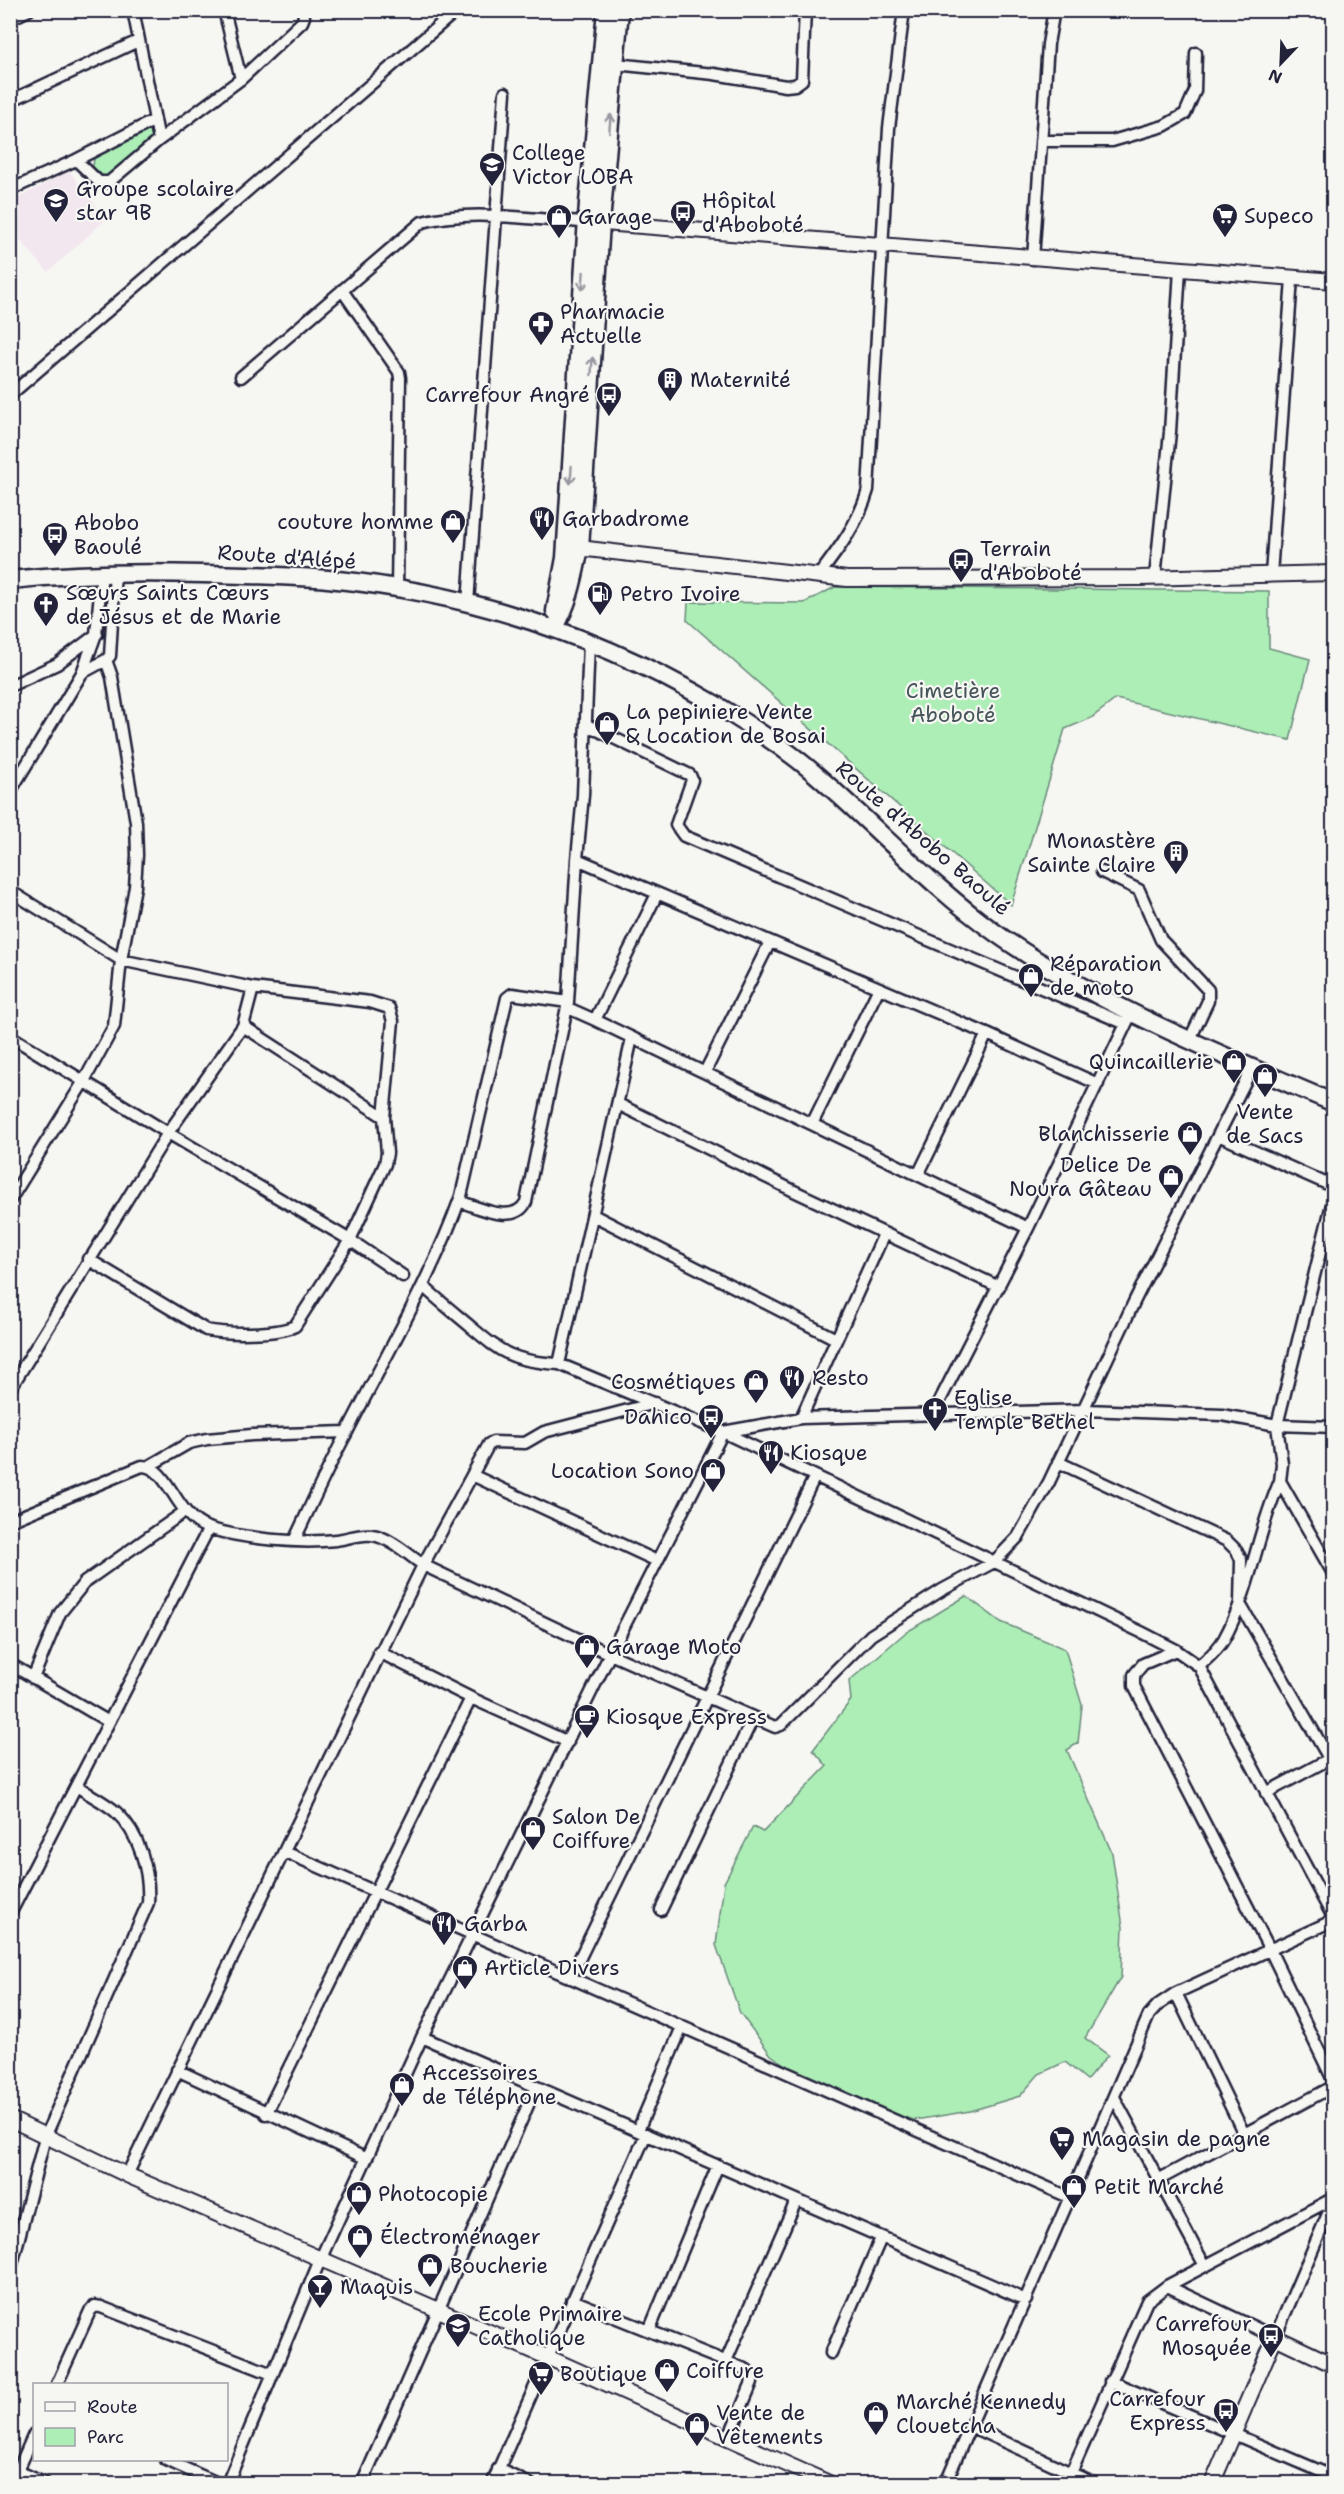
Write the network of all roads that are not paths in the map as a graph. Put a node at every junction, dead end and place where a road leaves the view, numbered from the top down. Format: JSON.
{"nodes":[{"id":1,"x":28,"y":10,"type":"edge"},
{"id":2,"x":133,"y":10,"type":"edge"},
{"id":3,"x":224,"y":10,"type":"edge"},
{"id":4,"x":303,"y":10,"type":"edge"},
{"id":5,"x":458,"y":10,"type":"edge"},
{"id":6,"x":606,"y":10,"type":"edge"},
{"id":7,"x":620,"y":10,"type":"edge"},
{"id":8,"x":805,"y":10,"type":"edge"},
{"id":9,"x":904,"y":10,"type":"edge"},
{"id":10,"x":1054,"y":10,"type":"edge"},
{"id":11,"x":10,"y":19,"type":"edge"},
{"id":12,"x":138,"y":41,"type":"junction"},
{"id":13,"x":1196,"y":52,"type":"dead end"},
{"id":14,"x":615,"y":64,"type":"junction"},
{"id":15,"x":241,"y":79,"type":"junction"},
{"id":16,"x":505,"y":93,"type":"dead end"},
{"id":17,"x":10,"y":101,"type":"edge"},
{"id":18,"x":153,"y":121,"type":"junction"},
{"id":19,"x":159,"y":140,"type":"junction"},
{"id":20,"x":1041,"y":141,"type":"junction"},
{"id":21,"x":76,"y":160,"type":"junction"},
{"id":22,"x":10,"y":190,"type":"edge"},
{"id":23,"x":496,"y":215,"type":"junction"},
{"id":24,"x":594,"y":222,"type":"junction"},
{"id":25,"x":881,"y":246,"type":"junction"},
{"id":26,"x":1033,"y":259,"type":"junction"},
{"id":27,"x":1180,"y":269,"type":"junction"},
{"id":28,"x":1292,"y":278,"type":"junction"},
{"id":29,"x":1334,"y":281,"type":"edge"},
{"id":30,"x":342,"y":290,"type":"junction"},
{"id":31,"x":241,"y":376,"type":"dead end"},
{"id":32,"x":10,"y":395,"type":"edge"},
{"id":33,"x":573,"y":547,"type":"junction"},
{"id":34,"x":109,"y":572,"type":"junction"},
{"id":35,"x":1334,"y":573,"type":"edge"},
{"id":36,"x":819,"y":575,"type":"junction"},
{"id":37,"x":1271,"y":575,"type":"junction"},
{"id":38,"x":1155,"y":578,"type":"junction"},
{"id":39,"x":10,"y":580,"type":"edge"},
{"id":40,"x":397,"y":589,"type":"junction"},
{"id":41,"x":468,"y":603,"type":"junction"},
{"id":42,"x":555,"y":627,"type":"junction"},
{"id":43,"x":110,"y":630,"type":"junction"},
{"id":44,"x":96,"y":634,"type":"junction"},
{"id":45,"x":589,"y":642,"type":"junction"},
{"id":46,"x":106,"y":660,"type":"junction"},
{"id":47,"x":82,"y":673,"type":"junction"},
{"id":48,"x":10,"y":686,"type":"edge"},
{"id":49,"x":587,"y":725,"type":"junction"},
{"id":50,"x":10,"y":792,"type":"edge"},
{"id":51,"x":577,"y":860,"type":"junction"},
{"id":52,"x":1102,"y":872,"type":"dead end"},
{"id":53,"x":10,"y":891,"type":"edge"},
{"id":54,"x":657,"y":894,"type":"junction"},
{"id":55,"x":770,"y":942,"type":"junction"},
{"id":56,"x":121,"y":960,"type":"junction"},
{"id":57,"x":253,"y":988,"type":"junction"},
{"id":58,"x":879,"y":988,"type":"junction"},
{"id":59,"x":568,"y":1005,"type":"junction"},
{"id":60,"x":1129,"y":1018,"type":"junction"},
{"id":61,"x":595,"y":1020,"type":"junction"},
{"id":62,"x":243,"y":1026,"type":"junction"},
{"id":63,"x":987,"y":1034,"type":"junction"},
{"id":64,"x":10,"y":1036,"type":"edge"},
{"id":65,"x":632,"y":1038,"type":"junction"},
{"id":66,"x":1190,"y":1039,"type":"junction"},
{"id":67,"x":1252,"y":1068,"type":"junction"},
{"id":68,"x":705,"y":1072,"type":"junction"},
{"id":69,"x":84,"y":1081,"type":"junction"},
{"id":70,"x":1098,"y":1084,"type":"junction"},
{"id":71,"x":1334,"y":1102,"type":"edge"},
{"id":72,"x":618,"y":1104,"type":"junction"},
{"id":73,"x":384,"y":1117,"type":"junction"},
{"id":74,"x":812,"y":1124,"type":"junction"},
{"id":75,"x":168,"y":1133,"type":"junction"},
{"id":76,"x":1218,"y":1134,"type":"junction"},
{"id":77,"x":918,"y":1175,"type":"junction"},
{"id":78,"x":1334,"y":1187,"type":"edge"},
{"id":79,"x":1334,"y":1196,"type":"edge"},
{"id":80,"x":10,"y":1200,"type":"edge"},
{"id":81,"x":459,"y":1201,"type":"junction"},
{"id":82,"x":593,"y":1215,"type":"junction"},
{"id":83,"x":1028,"y":1228,"type":"junction"},
{"id":84,"x":884,"y":1234,"type":"junction"},
{"id":85,"x":350,"y":1240,"type":"junction"},
{"id":86,"x":88,"y":1260,"type":"junction"},
{"id":87,"x":403,"y":1276,"type":"dead end"},
{"id":88,"x":423,"y":1286,"type":"junction"},
{"id":89,"x":999,"y":1287,"type":"junction"},
{"id":90,"x":836,"y":1339,"type":"junction"},
{"id":91,"x":558,"y":1364,"type":"junction"},
{"id":92,"x":10,"y":1389,"type":"edge"},
{"id":93,"x":655,"y":1403,"type":"junction"},
{"id":94,"x":1085,"y":1410,"type":"junction"},
{"id":95,"x":934,"y":1412,"type":"junction"},
{"id":96,"x":801,"y":1418,"type":"junction"},
{"id":97,"x":1277,"y":1425,"type":"junction"},
{"id":98,"x":1334,"y":1427,"type":"edge"},
{"id":99,"x":346,"y":1432,"type":"junction"},
{"id":100,"x":723,"y":1432,"type":"junction"},
{"id":101,"x":1058,"y":1462,"type":"junction"},
{"id":102,"x":149,"y":1466,"type":"junction"},
{"id":103,"x":472,"y":1474,"type":"junction"},
{"id":104,"x":816,"y":1476,"type":"junction"},
{"id":105,"x":1280,"y":1481,"type":"junction"},
{"id":106,"x":184,"y":1512,"type":"junction"},
{"id":107,"x":10,"y":1521,"type":"edge"},
{"id":108,"x":209,"y":1528,"type":"junction"},
{"id":109,"x":294,"y":1540,"type":"junction"},
{"id":110,"x":657,"y":1561,"type":"junction"},
{"id":111,"x":994,"y":1562,"type":"junction"},
{"id":112,"x":423,"y":1565,"type":"junction"},
{"id":113,"x":1334,"y":1575,"type":"edge"},
{"id":114,"x":1240,"y":1604,"type":"junction"},
{"id":115,"x":1176,"y":1650,"type":"junction"},
{"id":116,"x":379,"y":1652,"type":"junction"},
{"id":117,"x":610,"y":1654,"type":"junction"},
{"id":118,"x":10,"y":1664,"type":"edge"},
{"id":119,"x":1199,"y":1666,"type":"junction"},
{"id":120,"x":33,"y":1678,"type":"junction"},
{"id":121,"x":706,"y":1697,"type":"junction"},
{"id":122,"x":471,"y":1698,"type":"junction"},
{"id":123,"x":753,"y":1718,"type":"junction"},
{"id":124,"x":109,"y":1722,"type":"junction"},
{"id":125,"x":568,"y":1742,"type":"junction"},
{"id":126,"x":1332,"y":1761,"type":"edge"},
{"id":127,"x":77,"y":1786,"type":"junction"},
{"id":128,"x":1266,"y":1793,"type":"junction"},
{"id":129,"x":285,"y":1852,"type":"junction"},
{"id":130,"x":375,"y":1893,"type":"junction"},
{"id":131,"x":661,"y":1910,"type":"dead end"},
{"id":132,"x":10,"y":1914,"type":"edge"},
{"id":133,"x":1334,"y":1920,"type":"edge"},
{"id":134,"x":473,"y":1936,"type":"junction"},
{"id":135,"x":1270,"y":1950,"type":"junction"},
{"id":136,"x":570,"y":1978,"type":"junction"},
{"id":137,"x":1176,"y":1993,"type":"junction"},
{"id":138,"x":682,"y":2028,"type":"junction"},
{"id":139,"x":422,"y":2037,"type":"junction"},
{"id":140,"x":177,"y":2070,"type":"junction"},
{"id":141,"x":1334,"y":2084,"type":"edge"},
{"id":142,"x":536,"y":2087,"type":"junction"},
{"id":143,"x":1114,"y":2097,"type":"junction"},
{"id":144,"x":266,"y":2114,"type":"junction"},
{"id":145,"x":10,"y":2119,"type":"edge"},
{"id":146,"x":642,"y":2132,"type":"junction"},
{"id":147,"x":1244,"y":2134,"type":"junction"},
{"id":148,"x":45,"y":2137,"type":"junction"},
{"id":149,"x":365,"y":2158,"type":"junction"},
{"id":150,"x":718,"y":2165,"type":"junction"},
{"id":151,"x":127,"y":2175,"type":"junction"},
{"id":152,"x":1158,"y":2180,"type":"junction"},
{"id":153,"x":1071,"y":2198,"type":"junction"},
{"id":154,"x":1334,"y":2199,"type":"edge"},
{"id":155,"x":796,"y":2201,"type":"junction"},
{"id":156,"x":881,"y":2238,"type":"junction"},
{"id":157,"x":320,"y":2260,"type":"junction"},
{"id":158,"x":1205,"y":2266,"type":"junction"},
{"id":159,"x":10,"y":2272,"type":"edge"},
{"id":160,"x":1167,"y":2286,"type":"junction"},
{"id":161,"x":572,"y":2300,"type":"junction"},
{"id":162,"x":1026,"y":2300,"type":"junction"},
{"id":163,"x":439,"y":2310,"type":"junction"},
{"id":164,"x":649,"y":2331,"type":"junction"},
{"id":165,"x":1275,"y":2337,"type":"junction"},
{"id":166,"x":831,"y":2353,"type":"dead end"},
{"id":167,"x":547,"y":2357,"type":"junction"},
{"id":168,"x":726,"y":2361,"type":"junction"},
{"id":169,"x":1334,"y":2365,"type":"edge"},
{"id":170,"x":272,"y":2374,"type":"junction"},
{"id":171,"x":1110,"y":2381,"type":"junction"},
{"id":172,"x":58,"y":2383,"type":"edge"},
{"id":173,"x":970,"y":2426,"type":"junction"},
{"id":174,"x":1233,"y":2433,"type":"junction"},
{"id":175,"x":33,"y":2436,"type":"edge"},
{"id":176,"x":729,"y":2437,"type":"junction"},
{"id":177,"x":168,"y":2461,"type":"edge"},
{"id":178,"x":498,"y":2469,"type":"junction"},
{"id":179,"x":18,"y":2471,"type":"junction"},
{"id":180,"x":1071,"y":2473,"type":"junction"},
{"id":181,"x":1328,"y":2478,"type":"edge"},
{"id":182,"x":12,"y":2484,"type":"edge"},
{"id":183,"x":46,"y":2484,"type":"edge"},
{"id":184,"x":220,"y":2484,"type":"edge"},
{"id":185,"x":227,"y":2484,"type":"edge"},
{"id":186,"x":362,"y":2484,"type":"edge"},
{"id":187,"x":492,"y":2484,"type":"edge"},
{"id":188,"x":530,"y":2484,"type":"edge"},
{"id":189,"x":831,"y":2484,"type":"edge"},
{"id":190,"x":945,"y":2484,"type":"edge"},
{"id":191,"x":1095,"y":2484,"type":"edge"},
{"id":192,"x":1212,"y":2484,"type":"edge"}],
"edges":[{"from":1,"to":11,"type":"street"},
{"from":2,"to":12,"type":"street"},
{"from":3,"to":15,"type":"street"},
{"from":4,"to":15,"type":"street"},
{"from":5,"to":32,"type":"street"},
{"from":6,"to":24,"type":"main road"},
{"from":7,"to":14,"type":"main road"},
{"from":8,"to":14,"type":"street"},
{"from":9,"to":25,"type":"street"},
{"from":10,"to":20,"type":"street"},
{"from":12,"to":17,"type":"street"},
{"from":12,"to":18,"type":"street"},
{"from":13,"to":20,"type":"street"},
{"from":24,"to":14,"type":"main road","one_way":true},
{"from":15,"to":19,"type":"street"},
{"from":16,"to":23,"type":"street"},
{"from":18,"to":19,"type":"street"},
{"from":18,"to":21,"type":"street"},
{"from":19,"to":21,"type":"street"},
{"from":20,"to":26,"type":"street"},
{"from":21,"to":22,"type":"street"},
{"from":23,"to":24,"type":"street"},
{"from":23,"to":30,"type":"street"},
{"from":23,"to":41,"type":"street"},
{"from":24,"to":25,"type":"street"},
{"from":24,"to":33,"type":"main road"},
{"from":25,"to":26,"type":"street"},
{"from":25,"to":36,"type":"street"},
{"from":26,"to":27,"type":"street"},
{"from":27,"to":28,"type":"street"},
{"from":27,"to":38,"type":"street"},
{"from":28,"to":29,"type":"street"},
{"from":28,"to":37,"type":"street"},
{"from":30,"to":31,"type":"street"},
{"from":30,"to":40,"type":"street"},
{"from":33,"to":36,"type":"street"},
{"from":33,"to":42,"type":"main road"},
{"from":34,"to":39,"type":"main road","name":"Route d'Alépé"},
{"from":34,"to":40,"type":"main road","name":"Route d'Alépé"},
{"from":34,"to":43,"type":"street"},
{"from":34,"to":44,"type":"street"},
{"from":35,"to":37,"type":"street"},
{"from":36,"to":38,"type":"street"},
{"from":37,"to":38,"type":"street"},
{"from":40,"to":41,"type":"main road","name":"Route d'Alépé"},
{"from":41,"to":42,"type":"main road","name":"Route d'Alépé"},
{"from":42,"to":45,"type":"main road","name":"Route d'Abobo Baoulé"},
{"from":43,"to":44,"type":"street"},
{"from":43,"to":46,"type":"street"},
{"from":44,"to":47,"type":"street"},
{"from":44,"to":48,"type":"street"},
{"from":45,"to":49,"type":"street"},
{"from":45,"to":60,"type":"main road","name":"Route d'Abobo Baoulé"},
{"from":46,"to":47,"type":"street"},
{"from":46,"to":56,"type":"street"},
{"from":47,"to":50,"type":"street"},
{"from":49,"to":51,"type":"street"},
{"from":49,"to":60,"type":"street"},
{"from":51,"to":54,"type":"street"},
{"from":51,"to":59,"type":"street"},
{"from":52,"to":66,"type":"street"},
{"from":53,"to":56,"type":"street"},
{"from":54,"to":55,"type":"street"},
{"from":54,"to":61,"type":"street"},
{"from":55,"to":58,"type":"street"},
{"from":55,"to":68,"type":"street"},
{"from":56,"to":57,"type":"street"},
{"from":56,"to":69,"type":"street"},
{"from":57,"to":62,"type":"street"},
{"from":57,"to":73,"type":"street"},
{"from":58,"to":63,"type":"street"},
{"from":58,"to":74,"type":"street"},
{"from":59,"to":61,"type":"street"},
{"from":59,"to":81,"type":"street"},
{"from":59,"to":81,"type":"street"},
{"from":60,"to":66,"type":"main road","name":"Route d'Abobo Baoulé"},
{"from":60,"to":70,"type":"street"},
{"from":61,"to":65,"type":"street"},
{"from":62,"to":73,"type":"street"},
{"from":62,"to":75,"type":"street"},
{"from":63,"to":70,"type":"street"},
{"from":63,"to":77,"type":"street"},
{"from":64,"to":69,"type":"street"},
{"from":65,"to":68,"type":"street"},
{"from":65,"to":72,"type":"street"},
{"from":66,"to":67,"type":"main road","name":"Route d'Abobo Baoulé"},
{"from":67,"to":71,"type":"main road","name":"Route d'Abobo Baoulé"},
{"from":67,"to":76,"type":"street"},
{"from":68,"to":74,"type":"street"},
{"from":69,"to":75,"type":"street"},
{"from":69,"to":80,"type":"street"},
{"from":70,"to":83,"type":"street"},
{"from":72,"to":82,"type":"street"},
{"from":72,"to":84,"type":"street"},
{"from":73,"to":85,"type":"street"},
{"from":74,"to":77,"type":"street"},
{"from":75,"to":85,"type":"street"},
{"from":75,"to":86,"type":"street"},
{"from":76,"to":78,"type":"street"},
{"from":76,"to":94,"type":"street"},
{"from":77,"to":83,"type":"street"},
{"from":79,"to":97,"type":"street"},
{"from":81,"to":88,"type":"street"},
{"from":82,"to":90,"type":"street"},
{"from":82,"to":91,"type":"street"},
{"from":83,"to":89,"type":"street"},
{"from":84,"to":89,"type":"street"},
{"from":84,"to":90,"type":"street"},
{"from":85,"to":86,"type":"street"},
{"from":85,"to":87,"type":"street"},
{"from":86,"to":92,"type":"street"},
{"from":88,"to":91,"type":"street"},
{"from":88,"to":99,"type":"street"},
{"from":89,"to":95,"type":"street"},
{"from":90,"to":96,"type":"street"},
{"from":91,"to":93,"type":"street"},
{"from":93,"to":100,"type":"street"},
{"from":93,"to":103,"type":"street"},
{"from":94,"to":95,"type":"street"},
{"from":94,"to":97,"type":"street"},
{"from":94,"to":101,"type":"street"},
{"from":95,"to":96,"type":"street"},
{"from":96,"to":100,"type":"street"},
{"from":97,"to":98,"type":"street"},
{"from":97,"to":105,"type":"street"},
{"from":99,"to":102,"type":"street"},
{"from":99,"to":109,"type":"street"},
{"from":100,"to":104,"type":"street"},
{"from":100,"to":110,"type":"street"},
{"from":101,"to":111,"type":"street"},
{"from":101,"to":114,"type":"street"},
{"from":102,"to":106,"type":"street"},
{"from":102,"to":107,"type":"street"},
{"from":103,"to":110,"type":"street"},
{"from":103,"to":112,"type":"street"},
{"from":104,"to":111,"type":"street"},
{"from":104,"to":121,"type":"street"},
{"from":105,"to":113,"type":"street"},
{"from":105,"to":114,"type":"street"},
{"from":106,"to":108,"type":"street"},
{"from":106,"to":120,"type":"street"},
{"from":108,"to":109,"type":"street"},
{"from":108,"to":124,"type":"street"},
{"from":109,"to":112,"type":"street"},
{"from":110,"to":117,"type":"street"},
{"from":111,"to":115,"type":"street"},
{"from":111,"to":123,"type":"street"},
{"from":112,"to":116,"type":"street"},
{"from":112,"to":117,"type":"street"},
{"from":114,"to":119,"type":"street"},
{"from":114,"to":126,"type":"street"},
{"from":115,"to":119,"type":"street"},
{"from":115,"to":135,"type":"street"},
{"from":116,"to":122,"type":"street"},
{"from":116,"to":129,"type":"street"},
{"from":117,"to":121,"type":"street"},
{"from":117,"to":125,"type":"street"},
{"from":118,"to":120,"type":"street"},
{"from":119,"to":128,"type":"street"},
{"from":120,"to":124,"type":"street"},
{"from":121,"to":123,"type":"street"},
{"from":121,"to":136,"type":"street"},
{"from":122,"to":125,"type":"street"},
{"from":122,"to":130,"type":"street"},
{"from":123,"to":131,"type":"street"},
{"from":124,"to":127,"type":"street"},
{"from":125,"to":134,"type":"street"},
{"from":126,"to":128,"type":"street"},
{"from":127,"to":132,"type":"street"},
{"from":127,"to":148,"type":"street"},
{"from":128,"to":133,"type":"street"},
{"from":129,"to":130,"type":"street"},
{"from":129,"to":140,"type":"street"},
{"from":130,"to":134,"type":"street"},
{"from":130,"to":144,"type":"street"},
{"from":133,"to":135,"type":"street"},
{"from":134,"to":136,"type":"street"},
{"from":134,"to":139,"type":"street"},
{"from":135,"to":137,"type":"street"},
{"from":135,"to":141,"type":"street"},
{"from":136,"to":138,"type":"street"},
{"from":137,"to":143,"type":"street"},
{"from":137,"to":147,"type":"street"},
{"from":138,"to":146,"type":"street"},
{"from":138,"to":153,"type":"street"},
{"from":139,"to":142,"type":"street"},
{"from":139,"to":149,"type":"street"},
{"from":140,"to":144,"type":"street"},
{"from":140,"to":151,"type":"street"},
{"from":141,"to":147,"type":"street"},
{"from":142,"to":146,"type":"street"},
{"from":142,"to":163,"type":"street"},
{"from":143,"to":152,"type":"street"},
{"from":143,"to":153,"type":"street"},
{"from":144,"to":149,"type":"street"},
{"from":145,"to":148,"type":"street"},
{"from":146,"to":150,"type":"street"},
{"from":146,"to":161,"type":"street"},
{"from":147,"to":152,"type":"street"},
{"from":148,"to":151,"type":"street"},
{"from":148,"to":159,"type":"street"},
{"from":149,"to":157,"type":"street"},
{"from":150,"to":155,"type":"street"},
{"from":150,"to":164,"type":"street"},
{"from":151,"to":157,"type":"street"},
{"from":152,"to":158,"type":"street"},
{"from":153,"to":162,"type":"street"},
{"from":154,"to":158,"type":"street"},
{"from":154,"to":165,"type":"street"},
{"from":155,"to":156,"type":"street"},
{"from":155,"to":168,"type":"street"},
{"from":156,"to":162,"type":"street"},
{"from":156,"to":166,"type":"street"},
{"from":157,"to":163,"type":"street"},
{"from":157,"to":170,"type":"street"},
{"from":158,"to":160,"type":"street"},
{"from":160,"to":165,"type":"street"},
{"from":160,"to":171,"type":"street"},
{"from":161,"to":164,"type":"street"},
{"from":161,"to":167,"type":"street"},
{"from":162,"to":173,"type":"street"},
{"from":163,"to":167,"type":"street"},
{"from":163,"to":186,"type":"street"},
{"from":164,"to":168,"type":"street"},
{"from":165,"to":169,"type":"street"},
{"from":165,"to":174,"type":"street"},
{"from":167,"to":176,"type":"street"},
{"from":167,"to":178,"type":"street"},
{"from":168,"to":176,"type":"street"},
{"from":170,"to":172,"type":"street"},
{"from":170,"to":185,"type":"street"},
{"from":171,"to":174,"type":"street"},
{"from":171,"to":180,"type":"street"},
{"from":173,"to":180,"type":"street"},
{"from":173,"to":190,"type":"street"},
{"from":174,"to":181,"type":"street"},
{"from":174,"to":192,"type":"street"},
{"from":175,"to":179,"type":"street"},
{"from":176,"to":189,"type":"street"},
{"from":177,"to":184,"type":"street"},
{"from":178,"to":187,"type":"street"},
{"from":178,"to":188,"type":"street"},
{"from":179,"to":182,"type":"street"},
{"from":179,"to":183,"type":"street"},
{"from":180,"to":191,"type":"street"}]}
